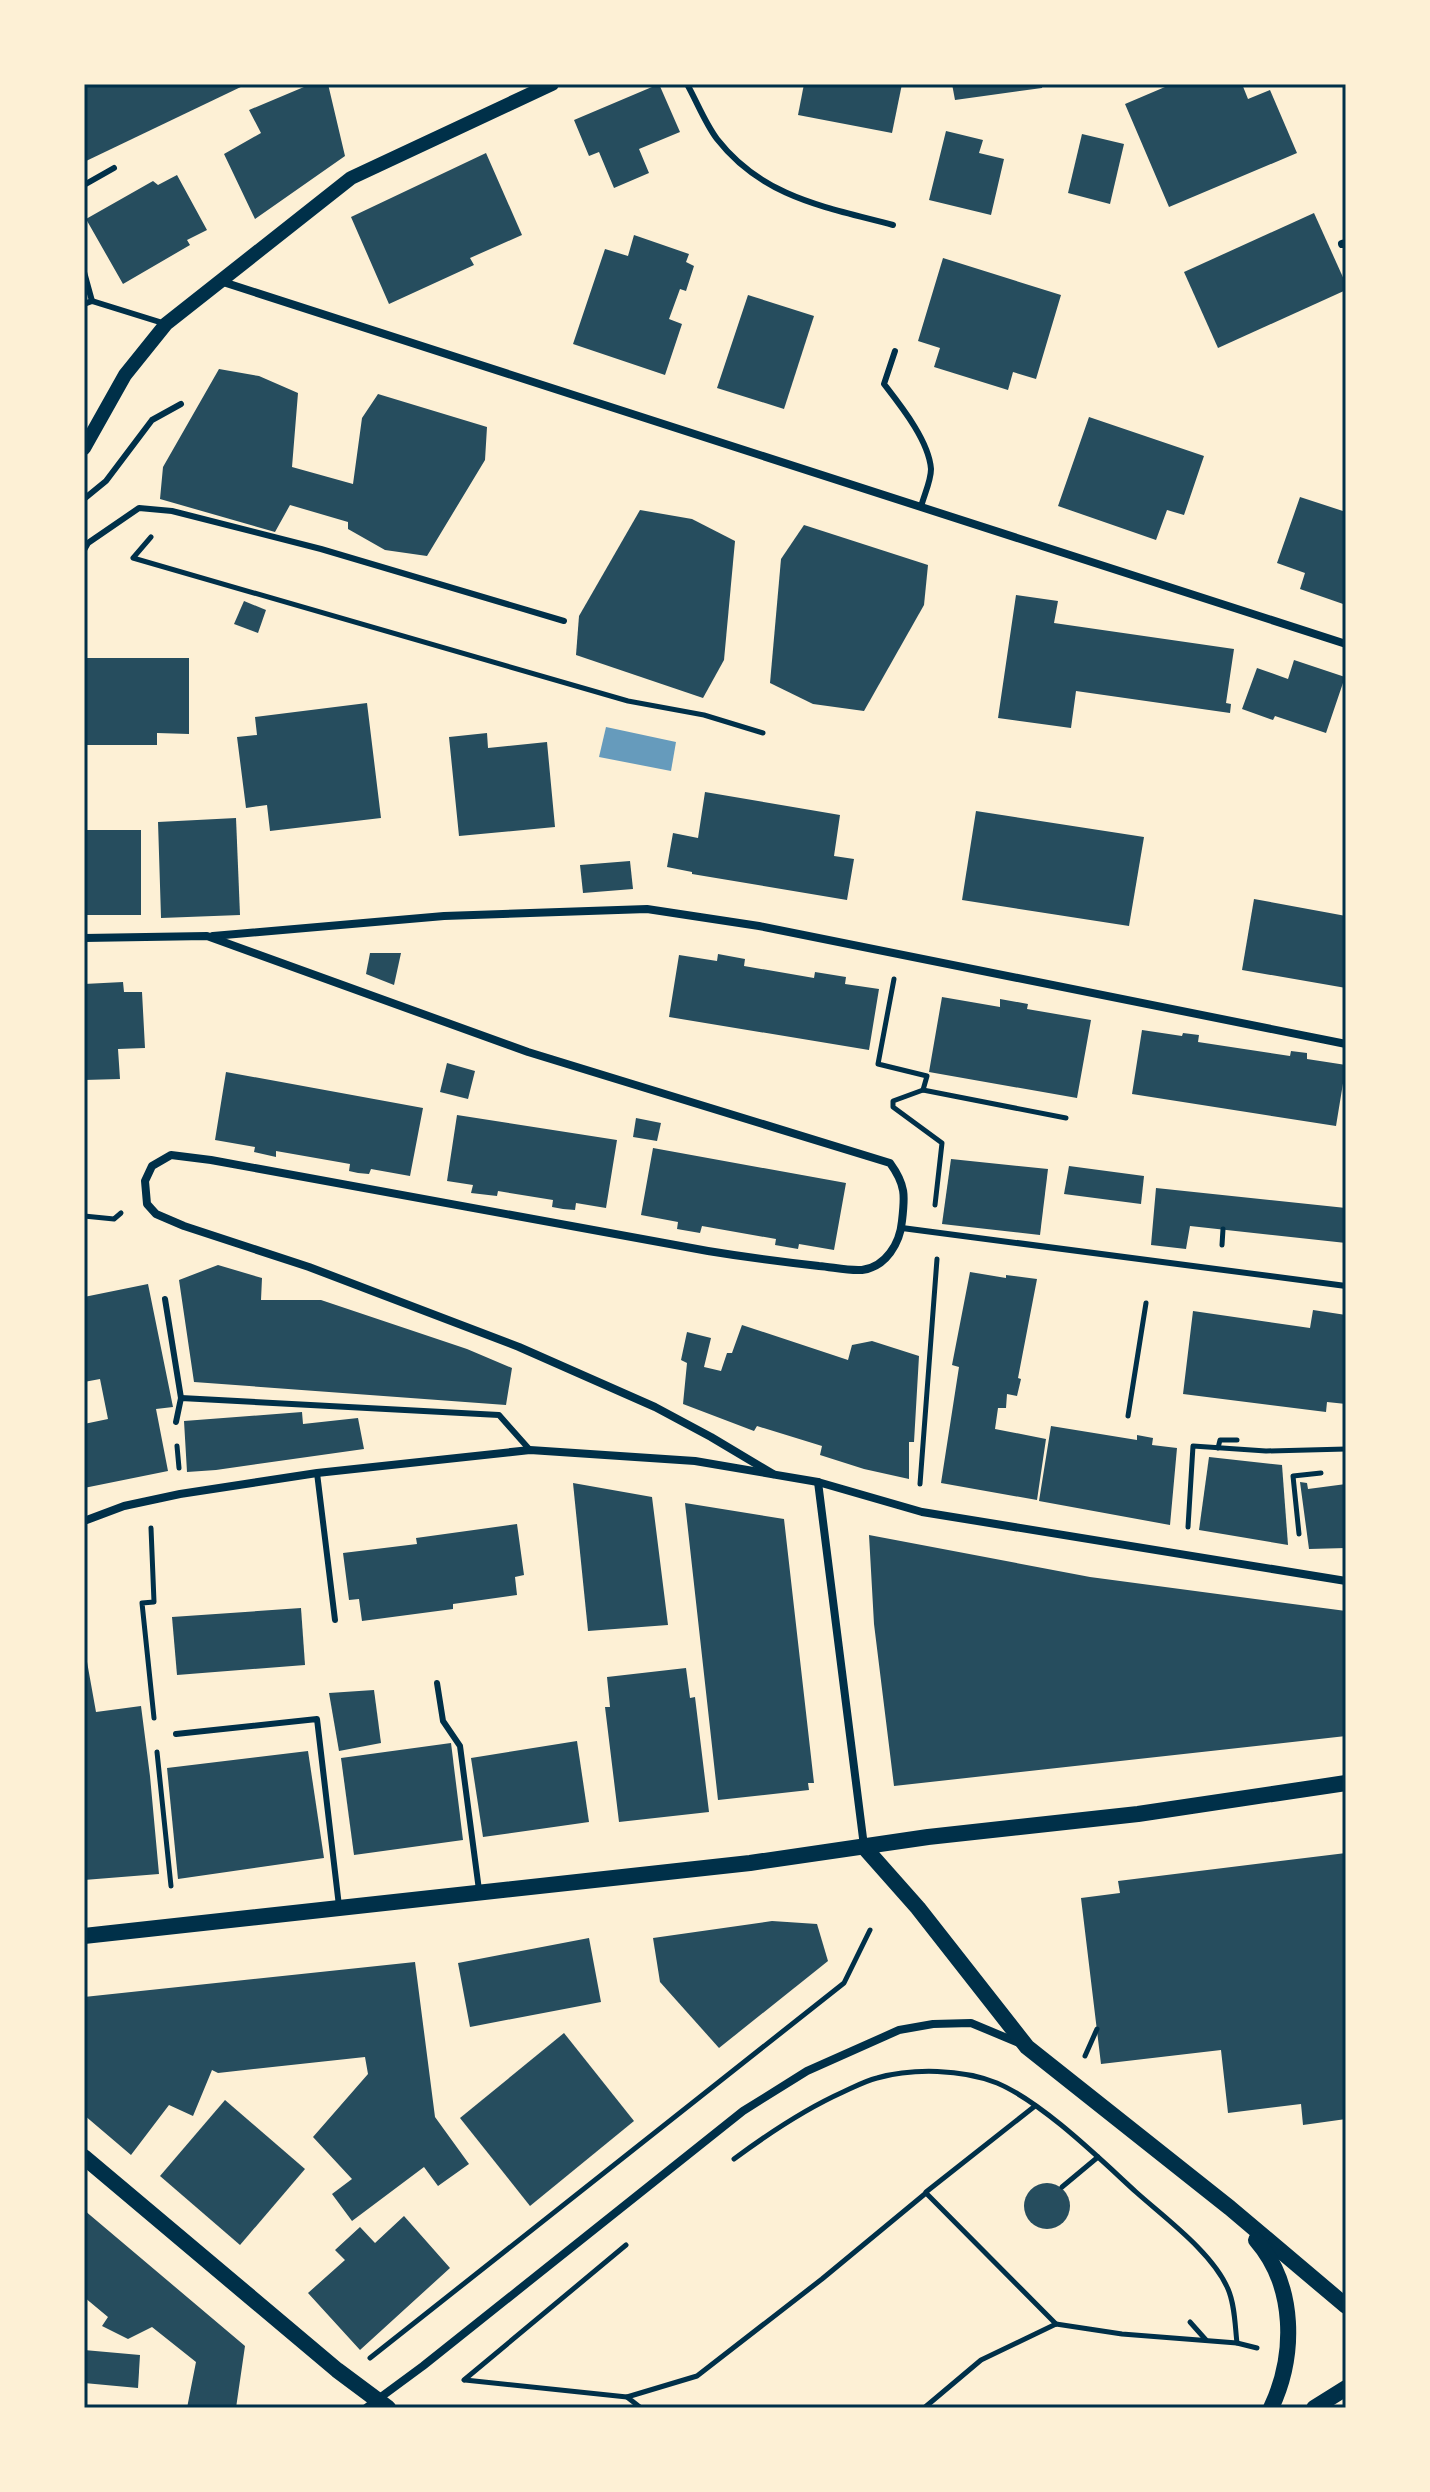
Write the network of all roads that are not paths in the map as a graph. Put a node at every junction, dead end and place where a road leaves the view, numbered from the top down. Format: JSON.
{"nodes":[{"id":1,"x":552,"y":84,"type":"edge"},
{"id":2,"x":687,"y":84,"type":"edge"},
{"id":3,"x":114,"y":168,"type":"dead end"},
{"id":4,"x":84,"y":185,"type":"edge"},
{"id":5,"x":893,"y":225,"type":"dead end"},
{"id":6,"x":84,"y":272,"type":"edge"},
{"id":7,"x":219,"y":280,"type":"junction"},
{"id":8,"x":92,"y":301,"type":"junction"},
{"id":9,"x":84,"y":304,"type":"edge"},
{"id":10,"x":166,"y":324,"type":"junction"},
{"id":11,"x":895,"y":351,"type":"dead end"},
{"id":12,"x":181,"y":404,"type":"dead end"},
{"id":13,"x":84,"y":448,"type":"edge"},
{"id":14,"x":84,"y":499,"type":"edge"},
{"id":15,"x":921,"y":507,"type":"junction"},
{"id":16,"x":84,"y":550,"type":"edge"},
{"id":17,"x":564,"y":621,"type":"dead end"},
{"id":18,"x":1346,"y":644,"type":"edge"},
{"id":19,"x":207,"y":936,"type":"junction"},
{"id":20,"x":84,"y":938,"type":"edge"},
{"id":21,"x":1346,"y":1044,"type":"edge"},
{"id":22,"x":902,"y":1228,"type":"junction"},
{"id":23,"x":1346,"y":1286,"type":"edge"},
{"id":24,"x":165,"y":1299,"type":"dead end"},
{"id":25,"x":181,"y":1398,"type":"junction"},
{"id":26,"x":176,"y":1422,"type":"dead end"},
{"id":27,"x":530,"y":1450,"type":"junction"},
{"id":28,"x":317,"y":1473,"type":"junction"},
{"id":29,"x":773,"y":1474,"type":"junction"},
{"id":30,"x":818,"y":1482,"type":"junction"},
{"id":31,"x":84,"y":1521,"type":"edge"},
{"id":32,"x":1346,"y":1581,"type":"edge"},
{"id":33,"x":335,"y":1620,"type":"dead end"},
{"id":34,"x":437,"y":1683,"type":"dead end"},
{"id":35,"x":176,"y":1734,"type":"dead end"},
{"id":36,"x":1346,"y":1783,"type":"edge"},
{"id":37,"x":864,"y":1847,"type":"junction"},
{"id":38,"x":480,"y":1893,"type":"junction"},
{"id":39,"x":339,"y":1910,"type":"junction"},
{"id":40,"x":84,"y":1936,"type":"edge"},
{"id":41,"x":1027,"y":2047,"type":"junction"},
{"id":42,"x":84,"y":2157,"type":"edge"},
{"id":43,"x":1230,"y":2208,"type":"junction"},
{"id":44,"x":1346,"y":2306,"type":"edge"},
{"id":45,"x":1346,"y":2388,"type":"edge"},
{"id":46,"x":377,"y":2405,"type":"edge"},
{"id":47,"x":1271,"y":2408,"type":"edge"},
{"id":48,"x":1314,"y":2408,"type":"edge"}],
"edges":[{"from":1,"to":7,"type":"street"},
{"from":2,"to":5,"type":"lane"},
{"from":3,"to":4,"type":"lane"},
{"from":6,"to":8,"type":"lane"},
{"from":7,"to":10,"type":"street"},
{"from":7,"to":15,"type":"street"},
{"from":8,"to":9,"type":"lane"},
{"from":8,"to":10,"type":"lane"},
{"from":10,"to":13,"type":"street"},
{"from":11,"to":15,"type":"lane"},
{"from":12,"to":14,"type":"lane"},
{"from":15,"to":18,"type":"street"},
{"from":16,"to":17,"type":"lane"},
{"from":19,"to":20,"type":"street"},
{"from":19,"to":21,"type":"street"},
{"from":19,"to":22,"type":"street"},
{"from":22,"to":23,"type":"lane"},
{"from":22,"to":29,"type":"street"},
{"from":24,"to":25,"type":"lane"},
{"from":25,"to":26,"type":"lane"},
{"from":25,"to":27,"type":"lane"},
{"from":27,"to":28,"type":"street"},
{"from":27,"to":29,"type":"street"},
{"from":28,"to":31,"type":"street"},
{"from":28,"to":33,"type":"lane"},
{"from":29,"to":30,"type":"street"},
{"from":30,"to":32,"type":"street"},
{"from":30,"to":37,"type":"street"},
{"from":34,"to":38,"type":"lane"},
{"from":35,"to":39,"type":"lane"},
{"from":36,"to":37,"type":"main road"},
{"from":37,"to":38,"type":"main road"},
{"from":37,"to":41,"type":"main road"},
{"from":38,"to":39,"type":"main road"},
{"from":39,"to":40,"type":"main road"},
{"from":41,"to":43,"type":"main road"},
{"from":41,"to":46,"type":"street"},
{"from":42,"to":46,"type":"main road"},
{"from":43,"to":44,"type":"main road"},
{"from":43,"to":47,"type":"main road"},
{"from":45,"to":48,"type":"main road"}]}
